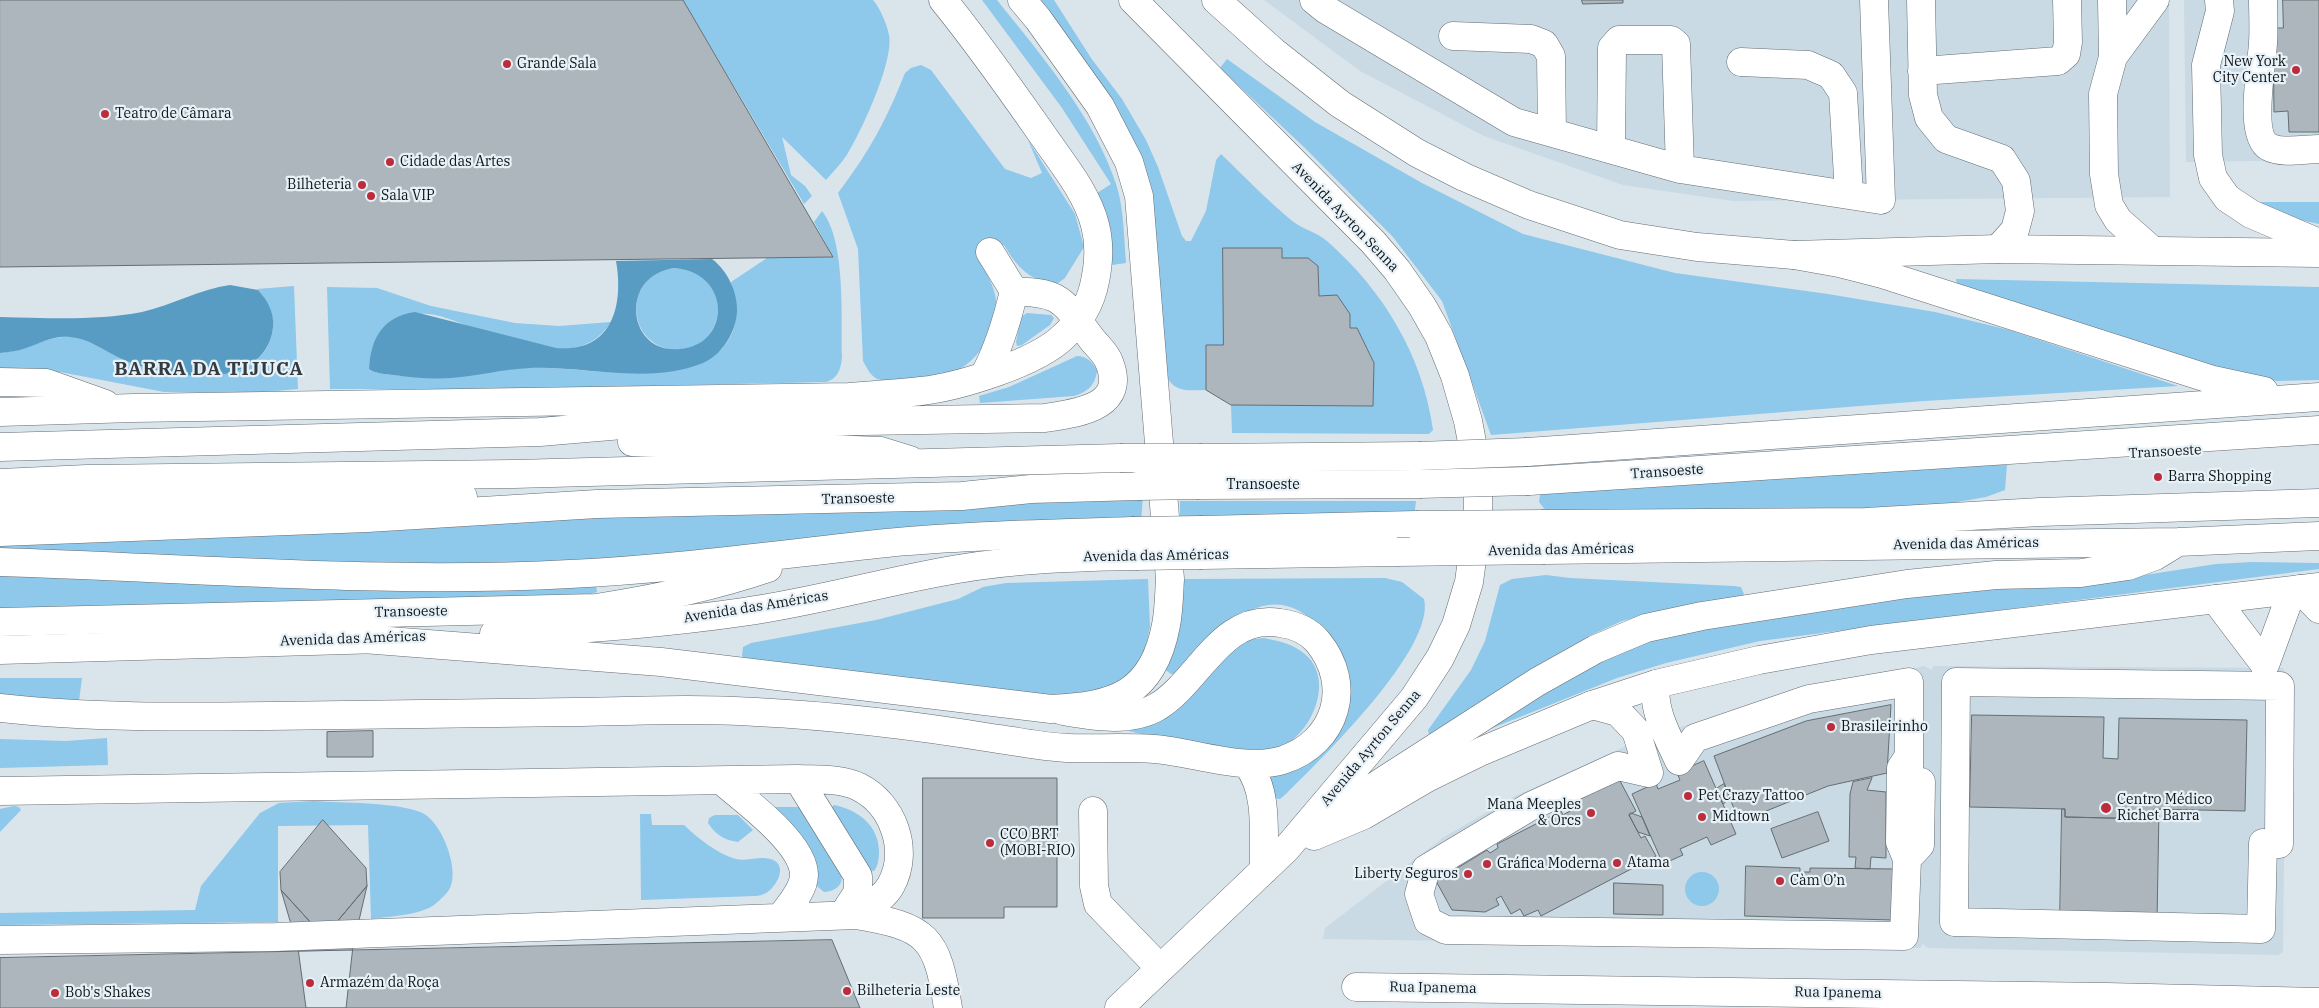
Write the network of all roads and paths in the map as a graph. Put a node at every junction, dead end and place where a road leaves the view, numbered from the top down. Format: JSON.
{"nodes":[{"id":1,"x":943,"y":0,"type":"edge"},
{"id":2,"x":1022,"y":0,"type":"edge"},
{"id":3,"x":1124,"y":0,"type":"edge"},
{"id":4,"x":1133,"y":0,"type":"edge"},
{"id":5,"x":1216,"y":0,"type":"edge"},
{"id":6,"x":1314,"y":0,"type":"edge"},
{"id":7,"x":1874,"y":0,"type":"edge"},
{"id":8,"x":1921,"y":0,"type":"edge"},
{"id":9,"x":2067,"y":0,"type":"edge"},
{"id":10,"x":2112,"y":0,"type":"edge"},
{"id":11,"x":2155,"y":0,"type":"edge"},
{"id":12,"x":2219,"y":0,"type":"edge"},
{"id":13,"x":2262,"y":0,"type":"edge"},
{"id":14,"x":1161,"y":30,"type":"junction"},
{"id":15,"x":1453,"y":36,"type":"dead end"},
{"id":16,"x":2113,"y":57,"type":"junction"},
{"id":17,"x":1741,"y":62,"type":"dead end"},
{"id":18,"x":1922,"y":71,"type":"junction"},
{"id":19,"x":1552,"y":132,"type":"junction"},
{"id":20,"x":1611,"y":149,"type":"junction"},
{"id":21,"x":2319,"y":149,"type":"edge"},
{"id":22,"x":1680,"y":169,"type":"junction"},
{"id":23,"x":1849,"y":194,"type":"junction"},
{"id":24,"x":2319,"y":243,"type":"edge"},
{"id":25,"x":1998,"y":249,"type":"junction"},
{"id":26,"x":2152,"y":250,"type":"junction"},
{"id":27,"x":990,"y":252,"type":"dead end"},
{"id":28,"x":2319,"y":253,"type":"edge"},
{"id":29,"x":1794,"y":255,"type":"junction"},
{"id":30,"x":1014,"y":290,"type":"junction"},
{"id":31,"x":1078,"y":321,"type":"junction"},
{"id":32,"x":984,"y":376,"type":"junction"},
{"id":33,"x":0,"y":382,"type":"edge"},
{"id":34,"x":2311,"y":397,"type":"edge"},
{"id":35,"x":114,"y":408,"type":"junction"},
{"id":36,"x":0,"y":412,"type":"edge"},
{"id":37,"x":2309,"y":431,"type":"edge"},
{"id":38,"x":540,"y":432,"type":"junction"},
{"id":39,"x":0,"y":447,"type":"edge"},
{"id":40,"x":923,"y":464,"type":"junction"},
{"id":41,"x":0,"y":483,"type":"edge"},
{"id":42,"x":0,"y":504,"type":"edge"},
{"id":43,"x":2310,"y":504,"type":"edge"},
{"id":44,"x":497,"y":509,"type":"junction"},
{"id":45,"x":0,"y":532,"type":"edge"},
{"id":46,"x":2319,"y":536,"type":"edge"},
{"id":47,"x":1544,"y":537,"type":"junction"},
{"id":48,"x":1202,"y":542,"type":"junction"},
{"id":49,"x":2178,"y":542,"type":"junction"},
{"id":50,"x":1134,"y":543,"type":"junction"},
{"id":51,"x":814,"y":552,"type":"junction"},
{"id":52,"x":0,"y":562,"type":"edge"},
{"id":53,"x":2304,"y":589,"type":"edge"},
{"id":54,"x":2215,"y":600,"type":"junction"},
{"id":55,"x":2319,"y":608,"type":"edge"},
{"id":56,"x":0,"y":622,"type":"edge"},
{"id":57,"x":363,"y":639,"type":"junction"},
{"id":58,"x":0,"y":650,"type":"edge"},
{"id":59,"x":2265,"y":675,"type":"junction"},
{"id":60,"x":1656,"y":684,"type":"junction"},
{"id":61,"x":1592,"y":705,"type":"junction"},
{"id":62,"x":0,"y":708,"type":"edge"},
{"id":63,"x":1051,"y":709,"type":"junction"},
{"id":64,"x":1909,"y":756,"type":"junction"},
{"id":65,"x":1679,"y":761,"type":"junction"},
{"id":66,"x":1247,"y":764,"type":"junction"},
{"id":67,"x":1649,"y":773,"type":"junction"},
{"id":68,"x":798,"y":779,"type":"junction"},
{"id":69,"x":722,"y":781,"type":"junction"},
{"id":70,"x":1921,"y":782,"type":"dead end"},
{"id":71,"x":0,"y":791,"type":"edge"},
{"id":72,"x":1093,"y":811,"type":"dead end"},
{"id":73,"x":1910,"y":825,"type":"dead end"},
{"id":74,"x":1288,"y":848,"type":"junction"},
{"id":75,"x":1907,"y":860,"type":"junction"},
{"id":76,"x":1264,"y":870,"type":"junction"},
{"id":77,"x":850,"y":915,"type":"junction"},
{"id":78,"x":780,"y":918,"type":"junction"},
{"id":79,"x":0,"y":940,"type":"edge"},
{"id":80,"x":1160,"y":968,"type":"junction"},
{"id":81,"x":1356,"y":987,"type":"dead end"},
{"id":82,"x":1391,"y":998,"type":"edge"},
{"id":83,"x":1526,"y":998,"type":"edge"},
{"id":84,"x":1624,"y":999,"type":"edge"},
{"id":85,"x":1803,"y":1000,"type":"edge"},
{"id":86,"x":1940,"y":1001,"type":"edge"},
{"id":87,"x":2040,"y":1002,"type":"edge"},
{"id":88,"x":2226,"y":1004,"type":"edge"},
{"id":89,"x":2306,"y":1004,"type":"edge"},
{"id":90,"x":948,"y":1008,"type":"edge"},
{"id":91,"x":1119,"y":1008,"type":"edge"}],
"edges":[{"from":1,"to":31,"type":"main road"},
{"from":2,"to":63,"type":"main road"},
{"from":3,"to":14,"type":"main road"},
{"from":4,"to":14,"type":"main road","name":"Avenida Ayrton Senna"},
{"from":5,"to":29,"type":"main road"},
{"from":6,"to":19,"type":"main road"},
{"from":7,"to":23,"type":"main road"},
{"from":8,"to":18,"type":"main road"},
{"from":9,"to":18,"type":"main road"},
{"from":10,"to":16,"type":"main road"},
{"from":11,"to":16,"type":"main road"},
{"from":12,"to":24,"type":"main road"},
{"from":13,"to":21,"type":"main road"},
{"from":14,"to":74,"type":"main road","name":"Avenida Ayrton Senna"},
{"from":15,"to":19,"type":"main road"},
{"from":16,"to":26,"type":"main road"},
{"from":17,"to":23,"type":"main road"},
{"from":18,"to":25,"type":"main road"},
{"from":19,"to":20,"type":"main road"},
{"from":20,"to":22,"type":"main road"},
{"from":20,"to":22,"type":"main road"},
{"from":22,"to":23,"type":"main road"},
{"from":25,"to":26,"type":"main road"},
{"from":25,"to":29,"type":"main road"},
{"from":26,"to":28,"type":"main road"},
{"from":27,"to":30,"type":"main road"},
{"from":29,"to":34,"type":"main road"},
{"from":30,"to":31,"type":"main road"},
{"from":30,"to":32,"type":"main road"},
{"from":31,"to":32,"type":"main road"},
{"from":31,"to":38,"type":"main road"},
{"from":32,"to":35,"type":"main road"},
{"from":33,"to":35,"type":"main road"},
{"from":34,"to":40,"type":"main road","bridge":true},
{"from":35,"to":36,"type":"main road"},
{"from":37,"to":44,"type":"main road","name":"Transoeste","bridge":true},
{"from":38,"to":39,"type":"main road"},
{"from":38,"to":40,"type":"main road"},
{"from":40,"to":41,"type":"main road"},
{"from":42,"to":44,"type":"main road","name":"Transoeste"},
{"from":43,"to":47,"type":"main road"},
{"from":44,"to":45,"type":"main road","name":"Transoeste"},
{"from":46,"to":49,"type":"main road","name":"Avenida das Américas"},
{"from":47,"to":48,"type":"main road","name":"Avenida das Américas","bridge":true},
{"from":47,"to":48,"type":"main road","bridge":true},
{"from":47,"to":49,"type":"main road","name":"Avenida das Américas"},
{"from":48,"to":50,"type":"main road","name":"Avenida das Américas","bridge":true},
{"from":49,"to":74,"type":"main road"},
{"from":50,"to":51,"type":"main road","name":"Transoeste"},
{"from":50,"to":57,"type":"main road","name":"Avenida das Américas"},
{"from":51,"to":52,"type":"main road","name":"Transoeste"},
{"from":51,"to":56,"type":"main road","name":"Transoeste"},
{"from":53,"to":54,"type":"main road"},
{"from":53,"to":55,"type":"main road"},
{"from":53,"to":59,"type":"main road"},
{"from":54,"to":59,"type":"main road"},
{"from":54,"to":60,"type":"main road"},
{"from":57,"to":58,"type":"main road","name":"Avenida das Américas"},
{"from":57,"to":63,"type":"main road"},
{"from":59,"to":59,"type":"main road"},
{"from":60,"to":61,"type":"main road"},
{"from":60,"to":65,"type":"main road"},
{"from":61,"to":67,"type":"main road"},
{"from":61,"to":74,"type":"main road"},
{"from":62,"to":66,"type":"main road"},
{"from":63,"to":66,"type":"main road"},
{"from":64,"to":65,"type":"main road"},
{"from":64,"to":73,"type":"main road"},
{"from":64,"to":75,"type":"main road"},
{"from":65,"to":67,"type":"main road"},
{"from":66,"to":76,"type":"main road"},
{"from":67,"to":75,"type":"main road"},
{"from":68,"to":69,"type":"main road"},
{"from":68,"to":77,"type":"main road"},
{"from":68,"to":77,"type":"main road"},
{"from":69,"to":71,"type":"main road"},
{"from":69,"to":78,"type":"main road"},
{"from":70,"to":75,"type":"main road"},
{"from":72,"to":80,"type":"main road"},
{"from":74,"to":76,"type":"main road","name":"Avenida Ayrton Senna"},
{"from":76,"to":80,"type":"main road","name":"Avenida Ayrton Senna"},
{"from":77,"to":78,"type":"main road"},
{"from":77,"to":90,"type":"main road"},
{"from":78,"to":79,"type":"main road"},
{"from":80,"to":91,"type":"main road","name":"Avenida Ayrton Senna"},
{"from":81,"to":82,"type":"main road","name":"Rua Ipanema"},
{"from":82,"to":83,"type":"main road","name":"Rua Ipanema"},
{"from":83,"to":84,"type":"main road","name":"Rua Ipanema"},
{"from":84,"to":85,"type":"main road","name":"Rua Ipanema"},
{"from":85,"to":86,"type":"main road","name":"Rua Ipanema"},
{"from":86,"to":87,"type":"main road","name":"Rua Ipanema"},
{"from":87,"to":88,"type":"main road","name":"Rua Ipanema"},
{"from":88,"to":89,"type":"main road","name":"Rua Ipanema"}]}
